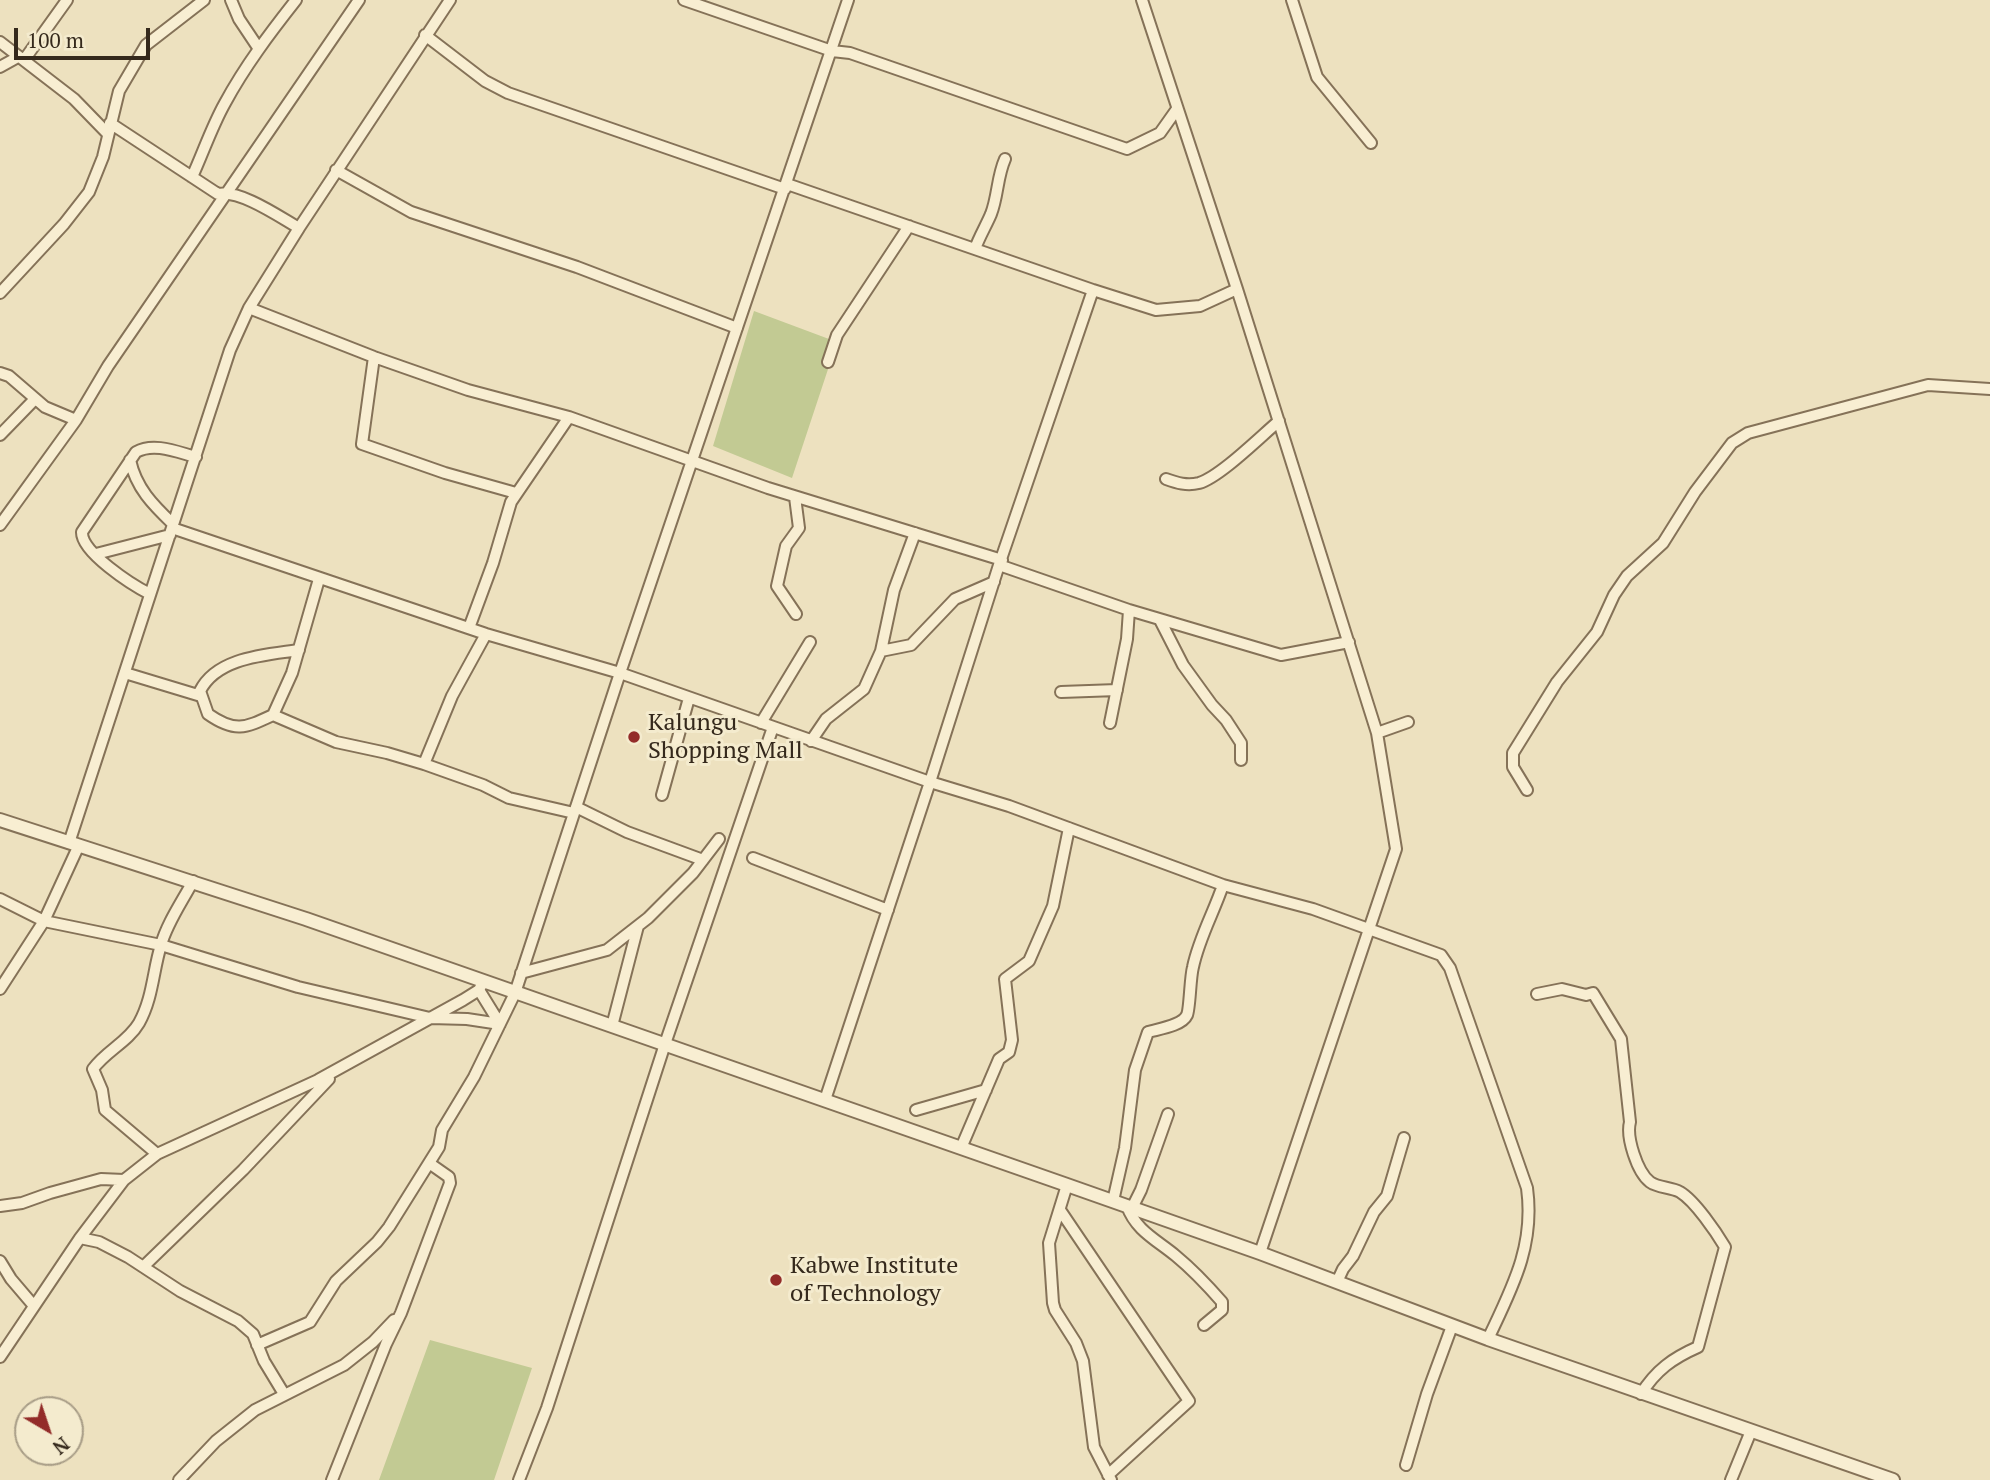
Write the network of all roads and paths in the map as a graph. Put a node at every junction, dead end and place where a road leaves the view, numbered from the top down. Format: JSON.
{"nodes":[{"id":1,"x":66,"y":0,"type":"edge"},
{"id":2,"x":204,"y":0,"type":"edge"},
{"id":3,"x":231,"y":0,"type":"edge"},
{"id":4,"x":296,"y":0,"type":"edge"},
{"id":5,"x":359,"y":0,"type":"edge"},
{"id":6,"x":450,"y":0,"type":"edge"},
{"id":7,"x":684,"y":0,"type":"edge"},
{"id":8,"x":848,"y":0,"type":"edge"},
{"id":9,"x":1142,"y":0,"type":"edge"},
{"id":10,"x":1292,"y":0,"type":"edge"},
{"id":11,"x":425,"y":35,"type":"junction"},
{"id":12,"x":0,"y":42,"type":"edge"},
{"id":13,"x":259,"y":49,"type":"junction"},
{"id":14,"x":832,"y":51,"type":"junction"},
{"id":15,"x":21,"y":58,"type":"junction"},
{"id":16,"x":0,"y":67,"type":"edge"},
{"id":17,"x":1177,"y":109,"type":"junction"},
{"id":18,"x":109,"y":129,"type":"junction"},
{"id":19,"x":1371,"y":142,"type":"dead end"},
{"id":20,"x":1005,"y":159,"type":"dead end"},
{"id":21,"x":336,"y":170,"type":"junction"},
{"id":22,"x":192,"y":177,"type":"junction"},
{"id":23,"x":786,"y":186,"type":"junction"},
{"id":24,"x":227,"y":193,"type":"junction"},
{"id":25,"x":909,"y":226,"type":"junction"},
{"id":26,"x":299,"y":228,"type":"junction"},
{"id":27,"x":975,"y":249,"type":"junction"},
{"id":28,"x":1237,"y":289,"type":"junction"},
{"id":29,"x":1093,"y":290,"type":"junction"},
{"id":30,"x":0,"y":293,"type":"edge"},
{"id":31,"x":249,"y":308,"type":"junction"},
{"id":32,"x":737,"y":328,"type":"junction"},
{"id":33,"x":374,"y":357,"type":"junction"},
{"id":34,"x":828,"y":362,"type":"dead end"},
{"id":35,"x":0,"y":373,"type":"edge"},
{"id":36,"x":1990,"y":390,"type":"edge"},
{"id":37,"x":35,"y":399,"type":"junction"},
{"id":38,"x":569,"y":417,"type":"junction"},
{"id":39,"x":76,"y":420,"type":"junction"},
{"id":40,"x":1279,"y":421,"type":"junction"},
{"id":41,"x":0,"y":435,"type":"edge"},
{"id":42,"x":196,"y":457,"type":"junction"},
{"id":43,"x":130,"y":460,"type":"junction"},
{"id":44,"x":693,"y":462,"type":"junction"},
{"id":45,"x":1166,"y":480,"type":"dead end"},
{"id":46,"x":516,"y":493,"type":"junction"},
{"id":47,"x":795,"y":496,"type":"junction"},
{"id":48,"x":0,"y":525,"type":"edge"},
{"id":49,"x":172,"y":529,"type":"junction"},
{"id":50,"x":915,"y":533,"type":"junction"},
{"id":51,"x":96,"y":554,"type":"junction"},
{"id":52,"x":1000,"y":562,"type":"junction"},
{"id":53,"x":319,"y":579,"type":"junction"},
{"id":54,"x":994,"y":582,"type":"junction"},
{"id":55,"x":150,"y":594,"type":"junction"},
{"id":56,"x":1129,"y":610,"type":"junction"},
{"id":57,"x":796,"y":614,"type":"dead end"},
{"id":58,"x":1160,"y":620,"type":"junction"},
{"id":59,"x":469,"y":628,"type":"junction"},
{"id":60,"x":486,"y":634,"type":"junction"},
{"id":61,"x":810,"y":642,"type":"dead end"},
{"id":62,"x":1349,"y":642,"type":"junction"},
{"id":63,"x":299,"y":650,"type":"junction"},
{"id":64,"x":881,"y":651,"type":"junction"},
{"id":65,"x":125,"y":673,"type":"junction"},
{"id":66,"x":620,"y":673,"type":"junction"},
{"id":67,"x":1117,"y":690,"type":"junction"},
{"id":68,"x":1061,"y":692,"type":"dead end"},
{"id":69,"x":201,"y":696,"type":"junction"},
{"id":70,"x":689,"y":698,"type":"junction"},
{"id":71,"x":273,"y":715,"type":"junction"},
{"id":72,"x":1408,"y":722,"type":"dead end"},
{"id":73,"x":761,"y":723,"type":"junction"},
{"id":74,"x":1110,"y":723,"type":"dead end"},
{"id":75,"x":773,"y":727,"type":"junction"},
{"id":76,"x":1377,"y":733,"type":"junction"},
{"id":77,"x":811,"y":741,"type":"junction"},
{"id":78,"x":1241,"y":760,"type":"dead end"},
{"id":79,"x":424,"y":764,"type":"junction"},
{"id":80,"x":930,"y":782,"type":"junction"},
{"id":81,"x":1527,"y":790,"type":"dead end"},
{"id":82,"x":662,"y":795,"type":"dead end"},
{"id":83,"x":575,"y":810,"type":"junction"},
{"id":84,"x":0,"y":820,"type":"edge"},
{"id":85,"x":1069,"y":828,"type":"junction"},
{"id":86,"x":719,"y":839,"type":"dead end"},
{"id":87,"x":74,"y":844,"type":"junction"},
{"id":88,"x":753,"y":858,"type":"dead end"},
{"id":89,"x":703,"y":860,"type":"junction"},
{"id":90,"x":193,"y":881,"type":"junction"},
{"id":91,"x":1223,"y":885,"type":"junction"},
{"id":92,"x":0,"y":899,"type":"edge"},
{"id":93,"x":888,"y":910,"type":"junction"},
{"id":94,"x":44,"y":921,"type":"junction"},
{"id":95,"x":638,"y":926,"type":"junction"},
{"id":96,"x":1368,"y":930,"type":"junction"},
{"id":97,"x":161,"y":945,"type":"junction"},
{"id":98,"x":521,"y":973,"type":"junction"},
{"id":99,"x":481,"y":986,"type":"junction"},
{"id":100,"x":0,"y":989,"type":"edge"},
{"id":101,"x":514,"y":993,"type":"junction"},
{"id":102,"x":1537,"y":994,"type":"dead end"},
{"id":103,"x":430,"y":1018,"type":"junction"},
{"id":104,"x":500,"y":1024,"type":"junction"},
{"id":105,"x":611,"y":1026,"type":"junction"},
{"id":106,"x":665,"y":1044,"type":"junction"},
{"id":107,"x":338,"y":1069,"type":"junction"},
{"id":108,"x":986,"y":1090,"type":"junction"},
{"id":109,"x":825,"y":1100,"type":"junction"},
{"id":110,"x":916,"y":1110,"type":"dead end"},
{"id":111,"x":1168,"y":1114,"type":"dead end"},
{"id":112,"x":1404,"y":1139,"type":"dead end"},
{"id":113,"x":961,"y":1148,"type":"junction"},
{"id":114,"x":157,"y":1154,"type":"junction"},
{"id":115,"x":429,"y":1163,"type":"junction"},
{"id":116,"x":124,"y":1180,"type":"junction"},
{"id":117,"x":1067,"y":1185,"type":"junction"},
{"id":118,"x":1113,"y":1201,"type":"junction"},
{"id":119,"x":0,"y":1206,"type":"edge"},
{"id":120,"x":1129,"y":1207,"type":"junction"},
{"id":121,"x":1060,"y":1210,"type":"junction"},
{"id":122,"x":80,"y":1238,"type":"junction"},
{"id":123,"x":1260,"y":1253,"type":"junction"},
{"id":124,"x":0,"y":1261,"type":"edge"},
{"id":125,"x":143,"y":1267,"type":"junction"},
{"id":126,"x":1337,"y":1282,"type":"junction"},
{"id":127,"x":34,"y":1306,"type":"junction"},
{"id":128,"x":401,"y":1313,"type":"junction"},
{"id":129,"x":1203,"y":1325,"type":"dead end"},
{"id":130,"x":1451,"y":1326,"type":"junction"},
{"id":131,"x":1488,"y":1339,"type":"junction"},
{"id":132,"x":257,"y":1345,"type":"junction"},
{"id":133,"x":0,"y":1357,"type":"edge"},
{"id":134,"x":284,"y":1394,"type":"junction"},
{"id":135,"x":1641,"y":1394,"type":"junction"},
{"id":136,"x":1751,"y":1431,"type":"junction"},
{"id":137,"x":1406,"y":1465,"type":"dead end"},
{"id":138,"x":1110,"y":1478,"type":"edge"},
{"id":139,"x":179,"y":1480,"type":"edge"},
{"id":140,"x":332,"y":1480,"type":"edge"},
{"id":141,"x":519,"y":1480,"type":"edge"},
{"id":142,"x":1731,"y":1480,"type":"edge"},
{"id":143,"x":1893,"y":1480,"type":"edge"}],
"edges":[{"from":1,"to":15,"type":"street"},
{"from":2,"to":18,"type":"street"},
{"from":3,"to":13,"type":"street"},
{"from":4,"to":13,"type":"street"},
{"from":5,"to":24,"type":"street"},
{"from":6,"to":11,"type":"street"},
{"from":7,"to":14,"type":"street"},
{"from":8,"to":14,"type":"street"},
{"from":9,"to":17,"type":"street"},
{"from":10,"to":19,"type":"street"},
{"from":11,"to":21,"type":"street"},
{"from":11,"to":23,"type":"street"},
{"from":12,"to":15,"type":"street"},
{"from":13,"to":22,"type":"street"},
{"from":14,"to":17,"type":"street"},
{"from":14,"to":23,"type":"street"},
{"from":15,"to":16,"type":"street"},
{"from":15,"to":18,"type":"street"},
{"from":17,"to":28,"type":"street"},
{"from":18,"to":22,"type":"street"},
{"from":18,"to":30,"type":"street"},
{"from":20,"to":27,"type":"street"},
{"from":21,"to":26,"type":"street"},
{"from":21,"to":32,"type":"street"},
{"from":22,"to":24,"type":"street"},
{"from":23,"to":25,"type":"street"},
{"from":23,"to":32,"type":"street"},
{"from":24,"to":26,"type":"street"},
{"from":24,"to":39,"type":"street"},
{"from":25,"to":27,"type":"street"},
{"from":25,"to":34,"type":"street"},
{"from":26,"to":31,"type":"street"},
{"from":27,"to":29,"type":"street"},
{"from":28,"to":29,"type":"street"},
{"from":28,"to":40,"type":"street"},
{"from":29,"to":52,"type":"street"},
{"from":31,"to":33,"type":"street"},
{"from":31,"to":42,"type":"street"},
{"from":32,"to":44,"type":"street"},
{"from":33,"to":38,"type":"street"},
{"from":33,"to":46,"type":"street"},
{"from":35,"to":37,"type":"street"},
{"from":36,"to":81,"type":"street"},
{"from":37,"to":39,"type":"street"},
{"from":37,"to":41,"type":"street"},
{"from":38,"to":44,"type":"street"},
{"from":38,"to":46,"type":"street"},
{"from":39,"to":48,"type":"street"},
{"from":40,"to":45,"type":"street"},
{"from":40,"to":62,"type":"street"},
{"from":42,"to":43,"type":"street"},
{"from":42,"to":49,"type":"street"},
{"from":43,"to":49,"type":"street"},
{"from":43,"to":51,"type":"street"},
{"from":44,"to":47,"type":"street"},
{"from":44,"to":66,"type":"street"},
{"from":46,"to":59,"type":"street"},
{"from":47,"to":50,"type":"street"},
{"from":47,"to":57,"type":"street"},
{"from":49,"to":51,"type":"street"},
{"from":49,"to":53,"type":"street"},
{"from":49,"to":55,"type":"street"},
{"from":50,"to":52,"type":"street"},
{"from":50,"to":64,"type":"street"},
{"from":51,"to":55,"type":"street"},
{"from":52,"to":54,"type":"street"},
{"from":52,"to":56,"type":"street"},
{"from":53,"to":59,"type":"street"},
{"from":53,"to":63,"type":"street"},
{"from":54,"to":64,"type":"street"},
{"from":54,"to":80,"type":"street"},
{"from":55,"to":65,"type":"street"},
{"from":56,"to":58,"type":"street"},
{"from":56,"to":67,"type":"street"},
{"from":58,"to":62,"type":"street"},
{"from":58,"to":78,"type":"street"},
{"from":59,"to":60,"type":"street"},
{"from":60,"to":66,"type":"street"},
{"from":60,"to":79,"type":"street"},
{"from":61,"to":73,"type":"street"},
{"from":62,"to":76,"type":"street"},
{"from":63,"to":69,"type":"street"},
{"from":63,"to":71,"type":"street"},
{"from":64,"to":77,"type":"street"},
{"from":65,"to":69,"type":"street"},
{"from":65,"to":87,"type":"street"},
{"from":66,"to":70,"type":"street"},
{"from":66,"to":83,"type":"street"},
{"from":67,"to":68,"type":"street"},
{"from":67,"to":74,"type":"street"},
{"from":69,"to":71,"type":"street"},
{"from":70,"to":73,"type":"street"},
{"from":70,"to":82,"type":"street"},
{"from":71,"to":79,"type":"street"},
{"from":72,"to":76,"type":"street"},
{"from":73,"to":75,"type":"street"},
{"from":75,"to":77,"type":"street"},
{"from":75,"to":106,"type":"street"},
{"from":76,"to":96,"type":"street"},
{"from":77,"to":80,"type":"street"},
{"from":79,"to":83,"type":"street"},
{"from":80,"to":85,"type":"street"},
{"from":80,"to":93,"type":"street"},
{"from":83,"to":89,"type":"street"},
{"from":83,"to":98,"type":"street"},
{"from":84,"to":87,"type":"street"},
{"from":85,"to":91,"type":"street"},
{"from":85,"to":108,"type":"street"},
{"from":86,"to":89,"type":"street"},
{"from":87,"to":90,"type":"street"},
{"from":87,"to":94,"type":"street"},
{"from":88,"to":93,"type":"street"},
{"from":89,"to":95,"type":"street"},
{"from":90,"to":97,"type":"street"},
{"from":90,"to":99,"type":"street"},
{"from":91,"to":96,"type":"street"},
{"from":91,"to":118,"type":"street"},
{"from":92,"to":94,"type":"street"},
{"from":93,"to":109,"type":"street"},
{"from":94,"to":97,"type":"street"},
{"from":94,"to":100,"type":"street"},
{"from":95,"to":98,"type":"street"},
{"from":95,"to":105,"type":"street"},
{"from":96,"to":123,"type":"street"},
{"from":96,"to":131,"type":"street"},
{"from":97,"to":103,"type":"street"},
{"from":97,"to":114,"type":"street"},
{"from":98,"to":101,"type":"street"},
{"from":99,"to":101,"type":"street"},
{"from":99,"to":103,"type":"street"},
{"from":99,"to":104,"type":"street"},
{"from":101,"to":104,"type":"street"},
{"from":101,"to":105,"type":"street"},
{"from":102,"to":135,"type":"street"},
{"from":103,"to":104,"type":"street"},
{"from":103,"to":107,"type":"street"},
{"from":104,"to":115,"type":"street"},
{"from":105,"to":106,"type":"street"},
{"from":106,"to":109,"type":"street"},
{"from":106,"to":141,"type":"street"},
{"from":107,"to":114,"type":"street"},
{"from":107,"to":125,"type":"street"},
{"from":108,"to":110,"type":"street"},
{"from":108,"to":113,"type":"street"},
{"from":109,"to":113,"type":"street"},
{"from":111,"to":120,"type":"street"},
{"from":112,"to":126,"type":"street"},
{"from":113,"to":117,"type":"street"},
{"from":114,"to":116,"type":"street"},
{"from":115,"to":128,"type":"street"},
{"from":115,"to":132,"type":"street"},
{"from":116,"to":119,"type":"street"},
{"from":116,"to":122,"type":"street"},
{"from":117,"to":118,"type":"street"},
{"from":117,"to":121,"type":"street"},
{"from":118,"to":120,"type":"street"},
{"from":120,"to":123,"type":"street"},
{"from":120,"to":129,"type":"street"},
{"from":121,"to":138,"type":"street"},
{"from":121,"to":138,"type":"street"},
{"from":122,"to":125,"type":"street"},
{"from":122,"to":127,"type":"street"},
{"from":123,"to":126,"type":"street"},
{"from":124,"to":127,"type":"street"},
{"from":125,"to":132,"type":"street"},
{"from":126,"to":130,"type":"street"},
{"from":127,"to":133,"type":"street"},
{"from":128,"to":134,"type":"street"},
{"from":128,"to":140,"type":"street"},
{"from":130,"to":131,"type":"street"},
{"from":130,"to":137,"type":"street"},
{"from":131,"to":135,"type":"street"},
{"from":132,"to":134,"type":"street"},
{"from":134,"to":139,"type":"street"},
{"from":135,"to":136,"type":"street"},
{"from":136,"to":142,"type":"street"},
{"from":136,"to":143,"type":"street"}]}
